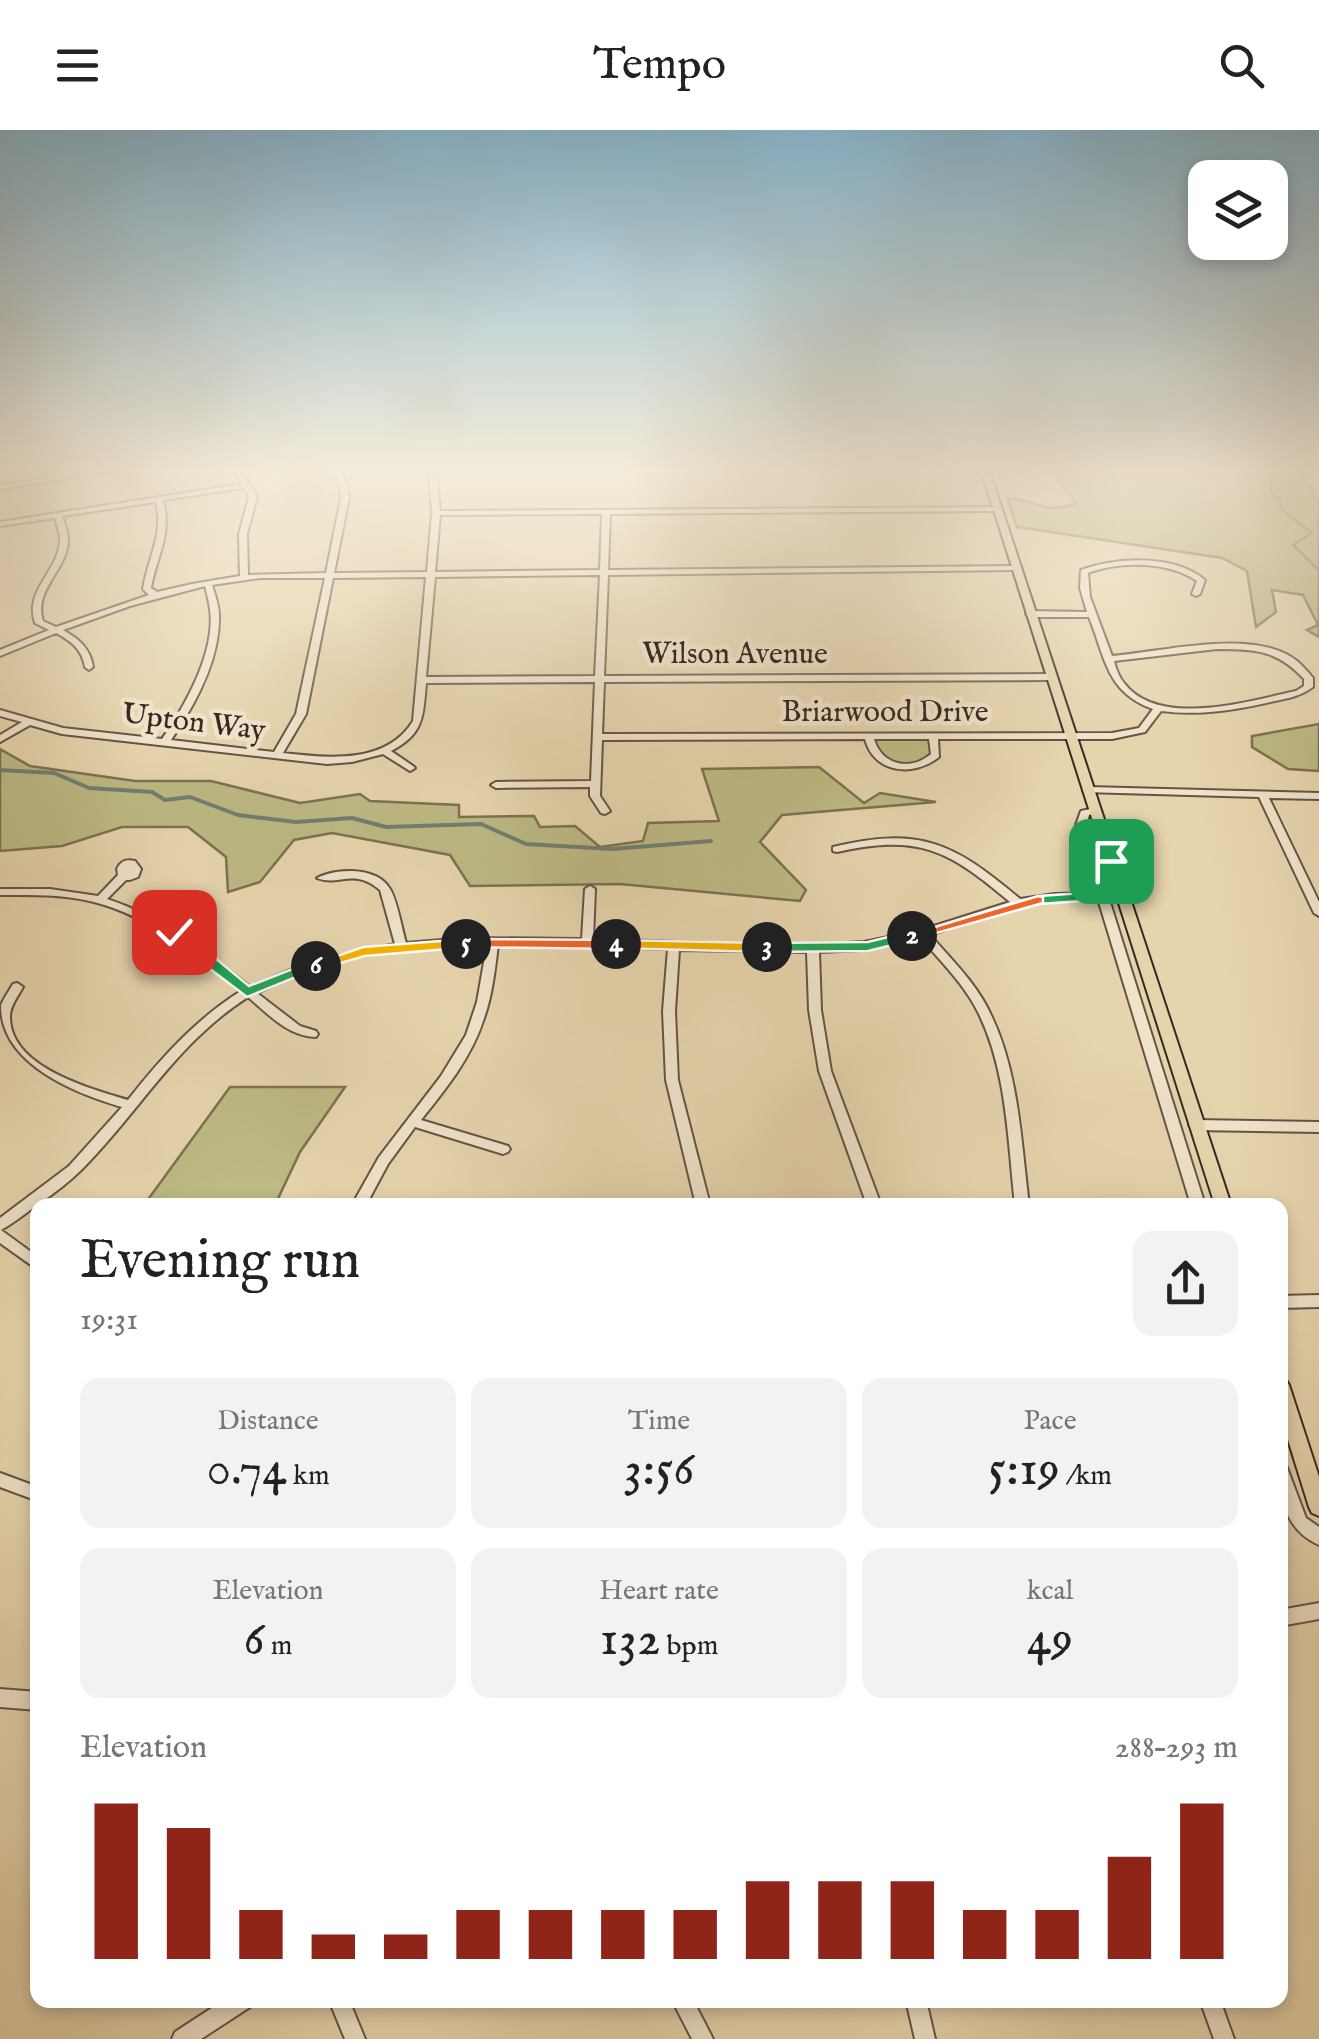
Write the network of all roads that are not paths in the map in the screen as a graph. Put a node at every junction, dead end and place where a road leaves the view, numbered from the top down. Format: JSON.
{"nodes":[{"id":1,"x":57,"y":559,"type":"edge"},
{"id":2,"x":153,"y":559,"type":"edge"},
{"id":3,"x":244,"y":559,"type":"edge"},
{"id":4,"x":333,"y":559,"type":"edge"},
{"id":5,"x":431,"y":559,"type":"edge"},
{"id":6,"x":604,"y":559,"type":"edge"},
{"id":7,"x":1012,"y":559,"type":"edge"},
{"id":8,"x":1015,"y":568,"type":"junction"},
{"id":9,"x":603,"y":571,"type":"junction"},
{"id":10,"x":430,"y":572,"type":"junction"},
{"id":11,"x":330,"y":574,"type":"junction"},
{"id":12,"x":244,"y":578,"type":"junction"},
{"id":13,"x":208,"y":584,"type":"junction"},
{"id":14,"x":1196,"y":594,"type":"dead end"},
{"id":15,"x":154,"y":595,"type":"junction"},
{"id":16,"x":1030,"y":614,"type":"junction"},
{"id":17,"x":1092,"y":615,"type":"junction"},
{"id":18,"x":56,"y":630,"type":"junction"},
{"id":19,"x":0,"y":653,"type":"edge"},
{"id":20,"x":1110,"y":659,"type":"junction"},
{"id":21,"x":89,"y":667,"type":"dead end"},
{"id":22,"x":1050,"y":676,"type":"junction"},
{"id":23,"x":600,"y":679,"type":"junction"},
{"id":24,"x":421,"y":680,"type":"junction"},
{"id":25,"x":1159,"y":707,"type":"junction"},
{"id":26,"x":0,"y":712,"type":"edge"},
{"id":27,"x":27,"y":723,"type":"junction"},
{"id":28,"x":868,"y":736,"type":"junction"},
{"id":29,"x":1068,"y":736,"type":"junction"},
{"id":30,"x":598,"y":737,"type":"junction"},
{"id":31,"x":933,"y":737,"type":"junction"},
{"id":32,"x":0,"y":739,"type":"edge"},
{"id":33,"x":164,"y":743,"type":"junction"},
{"id":34,"x":383,"y":750,"type":"junction"},
{"id":35,"x":276,"y":756,"type":"junction"},
{"id":36,"x":410,"y":768,"type":"dead end"},
{"id":37,"x":496,"y":784,"type":"dead end"},
{"id":38,"x":596,"y":784,"type":"junction"},
{"id":39,"x":1088,"y":790,"type":"junction"},
{"id":40,"x":1263,"y":794,"type":"junction"},
{"id":41,"x":1319,"y":796,"type":"edge"},
{"id":42,"x":605,"y":811,"type":"dead end"},
{"id":43,"x":837,"y":849,"type":"dead end"},
{"id":44,"x":124,"y":875,"type":"dead end"},
{"id":45,"x":322,"y":878,"type":"dead end"},
{"id":46,"x":590,"y":890,"type":"dead end"},
{"id":47,"x":0,"y":892,"type":"edge"},
{"id":48,"x":1113,"y":896,"type":"junction"},
{"id":49,"x":102,"y":897,"type":"junction"},
{"id":50,"x":1018,"y":903,"type":"junction"},
{"id":51,"x":1319,"y":913,"type":"edge"},
{"id":52,"x":923,"y":933,"type":"junction"},
{"id":53,"x":493,"y":943,"type":"junction"},
{"id":54,"x":586,"y":944,"type":"junction"},
{"id":55,"x":674,"y":945,"type":"junction"},
{"id":56,"x":400,"y":946,"type":"junction"},
{"id":57,"x":813,"y":949,"type":"junction"},
{"id":58,"x":18,"y":988,"type":"dead end"},
{"id":59,"x":247,"y":992,"type":"junction"},
{"id":60,"x":312,"y":1034,"type":"dead end"},
{"id":61,"x":130,"y":1105,"type":"junction"},
{"id":62,"x":414,"y":1122,"type":"junction"},
{"id":63,"x":1195,"y":1126,"type":"junction"},
{"id":64,"x":1319,"y":1127,"type":"edge"},
{"id":65,"x":503,"y":1149,"type":"dead end"},
{"id":66,"x":34,"y":1198,"type":"edge"},
{"id":67,"x":363,"y":1198,"type":"edge"},
{"id":68,"x":701,"y":1198,"type":"edge"},
{"id":69,"x":871,"y":1198,"type":"edge"},
{"id":70,"x":1021,"y":1198,"type":"edge"},
{"id":71,"x":1196,"y":1198,"type":"edge"},
{"id":72,"x":1221,"y":1198,"type":"edge"},
{"id":73,"x":30,"y":1201,"type":"edge"},
{"id":74,"x":0,"y":1225,"type":"edge"},
{"id":75,"x":0,"y":1236,"type":"edge"},
{"id":76,"x":30,"y":1259,"type":"edge"},
{"id":77,"x":1319,"y":1301,"type":"edge"},
{"id":78,"x":1288,"y":1302,"type":"edge"},
{"id":79,"x":1288,"y":1410,"type":"edge"},
{"id":80,"x":0,"y":1480,"type":"edge"},
{"id":81,"x":30,"y":1491,"type":"edge"},
{"id":82,"x":1288,"y":1492,"type":"edge"},
{"id":83,"x":1319,"y":1507,"type":"edge"},
{"id":84,"x":1319,"y":1536,"type":"edge"},
{"id":85,"x":1319,"y":1612,"type":"edge"},
{"id":86,"x":1288,"y":1617,"type":"edge"},
{"id":87,"x":0,"y":1698,"type":"edge"},
{"id":88,"x":30,"y":1700,"type":"edge"},
{"id":89,"x":230,"y":2008,"type":"edge"},
{"id":90,"x":343,"y":2008,"type":"edge"},
{"id":91,"x":686,"y":2008,"type":"edge"},
{"id":92,"x":918,"y":2008,"type":"edge"},
{"id":93,"x":1213,"y":2008,"type":"edge"},
{"id":94,"x":182,"y":2039,"type":"edge"},
{"id":95,"x":355,"y":2039,"type":"edge"},
{"id":96,"x":703,"y":2039,"type":"edge"},
{"id":97,"x":925,"y":2039,"type":"edge"},
{"id":98,"x":1224,"y":2039,"type":"edge"}],
"edges":[{"from":1,"to":18,"type":"street"},
{"from":2,"to":15,"type":"street"},
{"from":3,"to":12,"type":"street"},
{"from":4,"to":11,"type":"street"},
{"from":5,"to":10,"type":"street"},
{"from":6,"to":9,"type":"street"},
{"from":7,"to":8,"type":"main road"},
{"from":8,"to":9,"type":"street"},
{"from":8,"to":16,"type":"main road"},
{"from":9,"to":10,"type":"street"},
{"from":9,"to":23,"type":"street"},
{"from":10,"to":11,"type":"street"},
{"from":10,"to":24,"type":"street"},
{"from":11,"to":12,"type":"street"},
{"from":11,"to":35,"type":"street"},
{"from":12,"to":13,"type":"street"},
{"from":13,"to":15,"type":"street"},
{"from":13,"to":33,"type":"street"},
{"from":14,"to":17,"type":"street"},
{"from":15,"to":18,"type":"street"},
{"from":16,"to":17,"type":"street"},
{"from":16,"to":22,"type":"main road"},
{"from":17,"to":20,"type":"street"},
{"from":18,"to":19,"type":"street"},
{"from":18,"to":21,"type":"street"},
{"from":20,"to":25,"type":"street"},
{"from":20,"to":25,"type":"street"},
{"from":22,"to":23,"type":"street","name":"Wilson Avenue"},
{"from":22,"to":29,"type":"main road"},
{"from":23,"to":24,"type":"street","name":"Wilson Avenue"},
{"from":23,"to":30,"type":"street"},
{"from":24,"to":34,"type":"street"},
{"from":25,"to":29,"type":"street","name":"Briarwood Drive"},
{"from":26,"to":27,"type":"street","name":"Upton Way"},
{"from":27,"to":32,"type":"street"},
{"from":27,"to":33,"type":"street","name":"Upton Way"},
{"from":28,"to":30,"type":"street","name":"Briarwood Drive"},
{"from":28,"to":31,"type":"street","name":"Briarwood Drive"},
{"from":28,"to":31,"type":"street"},
{"from":29,"to":31,"type":"street","name":"Briarwood Drive"},
{"from":29,"to":39,"type":"main road"},
{"from":30,"to":38,"type":"street"},
{"from":33,"to":35,"type":"street","name":"Upton Way"},
{"from":34,"to":35,"type":"street","name":"Upton Way"},
{"from":34,"to":36,"type":"street"},
{"from":37,"to":38,"type":"street"},
{"from":38,"to":42,"type":"street"},
{"from":39,"to":40,"type":"street"},
{"from":39,"to":48,"type":"main road"},
{"from":40,"to":41,"type":"street"},
{"from":40,"to":51,"type":"street"},
{"from":43,"to":50,"type":"street"},
{"from":44,"to":49,"type":"street"},
{"from":45,"to":56,"type":"street"},
{"from":46,"to":54,"type":"street"},
{"from":47,"to":49,"type":"street"},
{"from":48,"to":50,"type":"street"},
{"from":48,"to":63,"type":"main road"},
{"from":48,"to":71,"type":"street"},
{"from":49,"to":59,"type":"street"},
{"from":50,"to":52,"type":"street"},
{"from":52,"to":57,"type":"street"},
{"from":52,"to":70,"type":"street"},
{"from":53,"to":54,"type":"street"},
{"from":53,"to":56,"type":"street"},
{"from":53,"to":62,"type":"street"},
{"from":54,"to":55,"type":"street"},
{"from":55,"to":57,"type":"street"},
{"from":55,"to":68,"type":"street"},
{"from":56,"to":59,"type":"street"},
{"from":57,"to":69,"type":"street"},
{"from":58,"to":61,"type":"street"},
{"from":59,"to":60,"type":"street"},
{"from":59,"to":61,"type":"street"},
{"from":61,"to":66,"type":"street"},
{"from":62,"to":65,"type":"street"},
{"from":62,"to":67,"type":"street"},
{"from":63,"to":64,"type":"street"},
{"from":63,"to":72,"type":"main road"},
{"from":73,"to":74,"type":"street"},
{"from":75,"to":76,"type":"street"},
{"from":77,"to":78,"type":"street"},
{"from":79,"to":83,"type":"main road"},
{"from":80,"to":81,"type":"street"},
{"from":82,"to":84,"type":"street"},
{"from":85,"to":86,"type":"street"},
{"from":87,"to":88,"type":"street"},
{"from":89,"to":94,"type":"street"},
{"from":90,"to":95,"type":"street"},
{"from":91,"to":96,"type":"street"},
{"from":92,"to":97,"type":"street"},
{"from":93,"to":98,"type":"street"}]}
